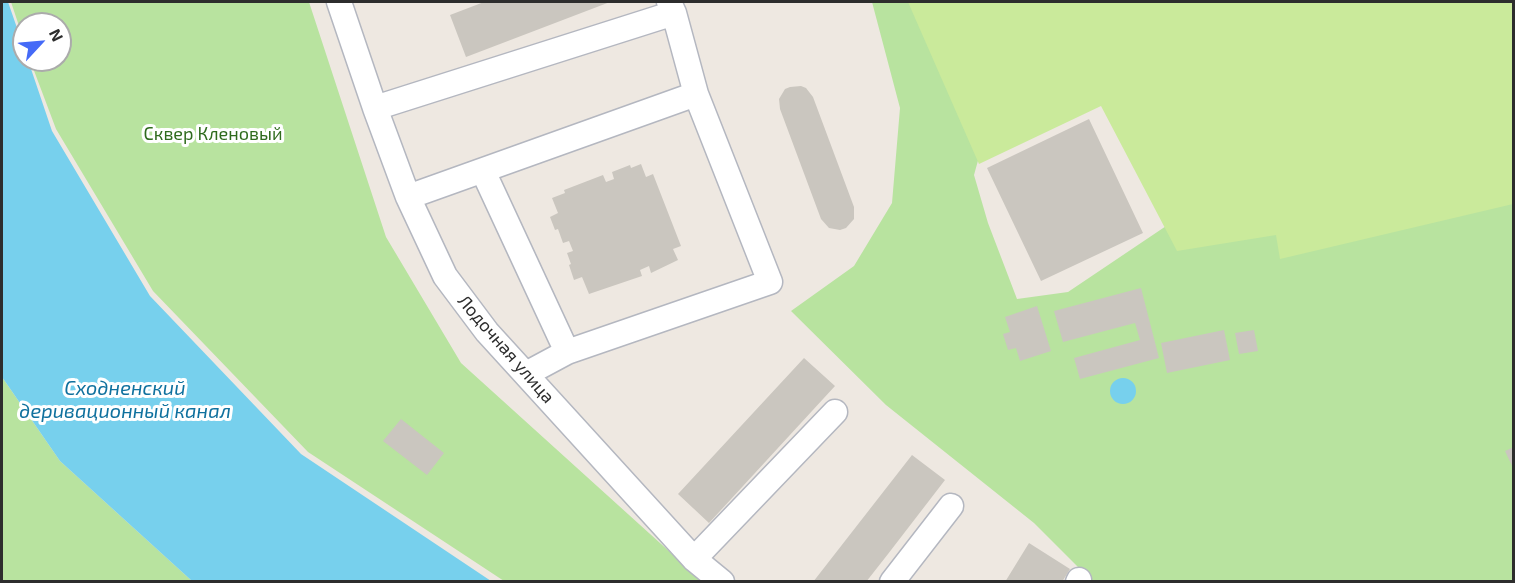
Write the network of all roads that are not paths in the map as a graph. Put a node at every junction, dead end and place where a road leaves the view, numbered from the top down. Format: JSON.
{"nodes":[{"id":1,"x":339,"y":2,"type":"edge"},
{"id":2,"x":671,"y":7,"type":"edge"},
{"id":3,"x":696,"y":94,"type":"junction"},
{"id":4,"x":375,"y":108,"type":"junction"},
{"id":5,"x":483,"y":171,"type":"junction"},
{"id":6,"x":408,"y":197,"type":"junction"},
{"id":7,"x":567,"y":352,"type":"junction"},
{"id":8,"x":526,"y":374,"type":"junction"},
{"id":9,"x":835,"y":412,"type":"dead end"},
{"id":10,"x":951,"y":506,"type":"dead end"},
{"id":11,"x":694,"y":559,"type":"junction"},
{"id":12,"x":722,"y":582,"type":"edge"},
{"id":13,"x":892,"y":582,"type":"edge"}],
"edges":[{"from":1,"to":4,"type":"street","name":"Лодочная улица"},
{"from":2,"to":3,"type":"street"},
{"from":2,"to":4,"type":"street"},
{"from":3,"to":5,"type":"street"},
{"from":3,"to":7,"type":"street"},
{"from":4,"to":6,"type":"street","name":"Лодочная улица"},
{"from":5,"to":6,"type":"street"},
{"from":5,"to":7,"type":"street"},
{"from":6,"to":8,"type":"street","name":"Лодочная улица"},
{"from":7,"to":8,"type":"street"},
{"from":8,"to":11,"type":"street","name":"Лодочная улица"},
{"from":9,"to":11,"type":"street"},
{"from":10,"to":13,"type":"street"},
{"from":11,"to":12,"type":"street","name":"Лодочная улица"}]}
